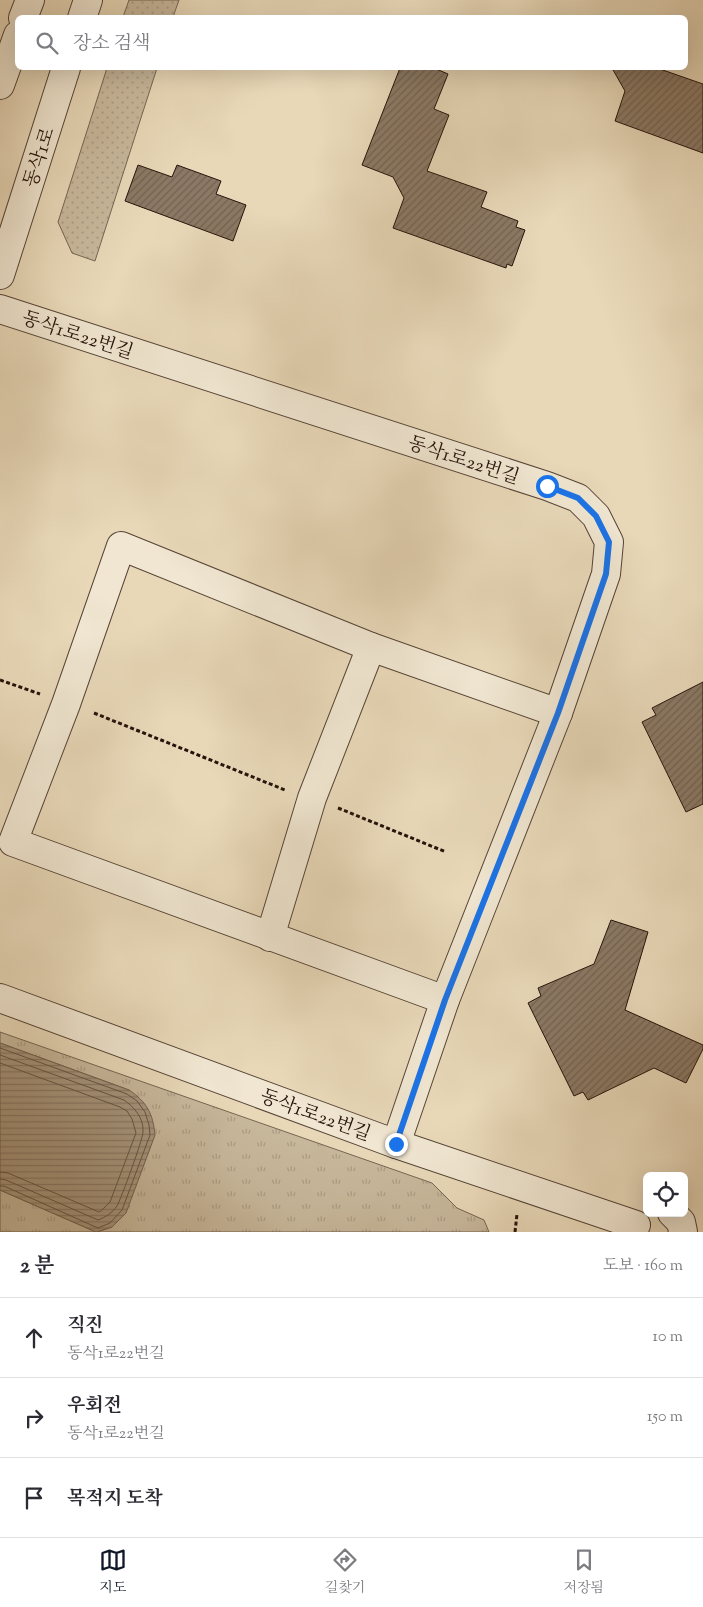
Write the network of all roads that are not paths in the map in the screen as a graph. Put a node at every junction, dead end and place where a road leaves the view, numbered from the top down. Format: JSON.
{"nodes":[{"id":1,"x":30,"y":0,"type":"edge"},
{"id":2,"x":88,"y":0,"type":"edge"},
{"id":3,"x":25,"y":15,"type":"edge"},
{"id":4,"x":83,"y":15,"type":"edge"},
{"id":5,"x":15,"y":43,"type":"edge"},
{"id":6,"x":65,"y":70,"type":"edge"},
{"id":7,"x":0,"y":85,"type":"edge"},
{"id":8,"x":0,"y":274,"type":"edge"},
{"id":9,"x":0,"y":309,"type":"edge"},
{"id":10,"x":371,"y":647,"type":"junction"},
{"id":11,"x":558,"y":713,"type":"junction"},
{"id":12,"x":270,"y":937,"type":"junction"},
{"id":13,"x":0,"y":998,"type":"edge"},
{"id":14,"x":445,"y":1000,"type":"junction"},
{"id":15,"x":396,"y":1144,"type":"junction"},
{"id":16,"x":676,"y":1217,"type":"edge"},
{"id":17,"x":639,"y":1223,"type":"edge"},
{"id":18,"x":683,"y":1232,"type":"edge"}],
"edges":[{"from":1,"to":3,"type":"street"},
{"from":2,"to":4,"type":"street"},
{"from":5,"to":7,"type":"street"},
{"from":6,"to":8,"type":"street","name":"동삭1로"},
{"from":9,"to":11,"type":"street","name":"동삭1로22번길"},
{"from":10,"to":11,"type":"street"},
{"from":10,"to":12,"type":"street"},
{"from":10,"to":12,"type":"street"},
{"from":11,"to":14,"type":"street","name":"동삭1로22번길"},
{"from":12,"to":14,"type":"street"},
{"from":13,"to":15,"type":"street","name":"동삭1로22번길"},
{"from":14,"to":15,"type":"street","name":"동삭1로22번길"},
{"from":15,"to":17,"type":"street"},
{"from":16,"to":18,"type":"street"}]}
